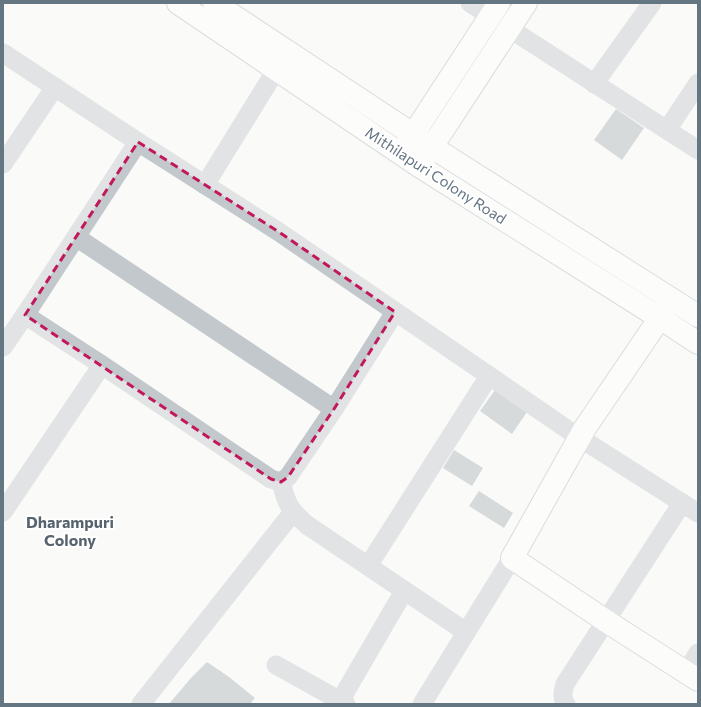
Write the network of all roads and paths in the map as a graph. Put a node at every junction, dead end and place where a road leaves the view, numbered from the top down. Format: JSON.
{"nodes":[{"id":1,"x":178,"y":3,"type":"edge"},
{"id":2,"x":214,"y":3,"type":"edge"},
{"id":3,"x":470,"y":3,"type":"edge"},
{"id":4,"x":526,"y":3,"type":"edge"},
{"id":5,"x":652,"y":3,"type":"edge"},
{"id":6,"x":494,"y":10,"type":"edge"},
{"id":7,"x":509,"y":28,"type":"junction"},
{"id":8,"x":3,"y":53,"type":"edge"},
{"id":9,"x":281,"y":61,"type":"junction"},
{"id":10,"x":698,"y":83,"type":"edge"},
{"id":11,"x":594,"y":84,"type":"junction"},
{"id":12,"x":55,"y":87,"type":"junction"},
{"id":13,"x":667,"y":130,"type":"junction"},
{"id":14,"x":413,"y":135,"type":"junction"},
{"id":15,"x":138,"y":142,"type":"junction"},
{"id":16,"x":432,"y":147,"type":"junction"},
{"id":17,"x":698,"y":150,"type":"edge"},
{"id":18,"x":401,"y":153,"type":"junction"},
{"id":19,"x":3,"y":164,"type":"edge"},
{"id":20,"x":419,"y":166,"type":"junction"},
{"id":21,"x":205,"y":185,"type":"junction"},
{"id":22,"x":76,"y":237,"type":"junction"},
{"id":23,"x":673,"y":300,"type":"junction"},
{"id":24,"x":395,"y":312,"type":"junction"},
{"id":25,"x":25,"y":315,"type":"junction"},
{"id":26,"x":698,"y":316,"type":"edge"},
{"id":27,"x":660,"y":318,"type":"junction"},
{"id":28,"x":698,"y":343,"type":"edge"},
{"id":29,"x":3,"y":347,"type":"edge"},
{"id":30,"x":102,"y":365,"type":"junction"},
{"id":31,"x":489,"y":376,"type":"junction"},
{"id":32,"x":334,"y":409,"type":"junction"},
{"id":33,"x":580,"y":438,"type":"junction"},
{"id":34,"x":281,"y":482,"type":"junction"},
{"id":35,"x":690,"y":508,"type":"edge"},
{"id":36,"x":3,"y":512,"type":"edge"},
{"id":37,"x":293,"y":512,"type":"junction"},
{"id":38,"x":512,"y":558,"type":"junction"},
{"id":39,"x":368,"y":566,"type":"junction"},
{"id":40,"x":404,"y":591,"type":"junction"},
{"id":41,"x":606,"y":621,"type":"junction"},
{"id":42,"x":466,"y":632,"type":"junction"},
{"id":43,"x":698,"y":654,"type":"edge"},
{"id":44,"x":276,"y":665,"type":"dead end"},
{"id":45,"x":692,"y":677,"type":"edge"},
{"id":46,"x":343,"y":702,"type":"edge"},
{"id":47,"x":141,"y":704,"type":"edge"},
{"id":48,"x":422,"y":704,"type":"edge"},
{"id":49,"x":566,"y":704,"type":"edge"}],
"edges":[{"from":1,"to":9,"type":"street","name":"Mithilapuri Colony Road"},
{"from":2,"to":9,"type":"street","name":"Mithilapuri Colony Road"},
{"from":3,"to":6,"type":"street"},
{"from":4,"to":7,"type":"street"},
{"from":5,"to":11,"type":"street"},
{"from":6,"to":7,"type":"street"},
{"from":6,"to":14,"type":"street"},
{"from":7,"to":11,"type":"street"},
{"from":7,"to":16,"type":"street"},
{"from":8,"to":12,"type":"street"},
{"from":9,"to":14,"type":"street","name":"Mithilapuri Colony Road"},
{"from":9,"to":18,"type":"street","name":"Mithilapuri Colony Road"},
{"from":9,"to":21,"type":"street"},
{"from":10,"to":13,"type":"street"},
{"from":11,"to":13,"type":"street"},
{"from":12,"to":15,"type":"street"},
{"from":12,"to":19,"type":"street"},
{"from":13,"to":17,"type":"street"},
{"from":14,"to":16,"type":"street","name":"Mithilapuri Colony Road"},
{"from":14,"to":18,"type":"street"},
{"from":15,"to":21,"type":"street"},
{"from":15,"to":22,"type":"street"},
{"from":16,"to":20,"type":"street"},
{"from":16,"to":23,"type":"street","name":"Mithilapuri Colony Road"},
{"from":18,"to":20,"type":"street","name":"Mithilapuri Colony Road"},
{"from":20,"to":27,"type":"street","name":"Mithilapuri Colony Road"},
{"from":21,"to":24,"type":"street"},
{"from":22,"to":25,"type":"street"},
{"from":22,"to":32,"type":"street"},
{"from":23,"to":26,"type":"street","name":"Mithilapuri Colony Road"},
{"from":23,"to":27,"type":"street"},
{"from":24,"to":31,"type":"street"},
{"from":24,"to":32,"type":"street"},
{"from":25,"to":29,"type":"street"},
{"from":25,"to":30,"type":"street"},
{"from":27,"to":28,"type":"street","name":"Mithilapuri Colony Road"},
{"from":27,"to":33,"type":"street"},
{"from":30,"to":34,"type":"street"},
{"from":30,"to":36,"type":"street"},
{"from":31,"to":33,"type":"street"},
{"from":31,"to":39,"type":"street"},
{"from":32,"to":34,"type":"street"},
{"from":33,"to":35,"type":"street"},
{"from":33,"to":38,"type":"street"},
{"from":34,"to":37,"type":"street"},
{"from":35,"to":41,"type":"street"},
{"from":37,"to":39,"type":"street"},
{"from":37,"to":47,"type":"street"},
{"from":38,"to":41,"type":"street"},
{"from":38,"to":42,"type":"street"},
{"from":39,"to":40,"type":"street"},
{"from":40,"to":42,"type":"street"},
{"from":40,"to":46,"type":"street"},
{"from":41,"to":45,"type":"street"},
{"from":41,"to":49,"type":"street"},
{"from":42,"to":48,"type":"street"},
{"from":43,"to":45,"type":"street"},
{"from":44,"to":46,"type":"street"}]}
